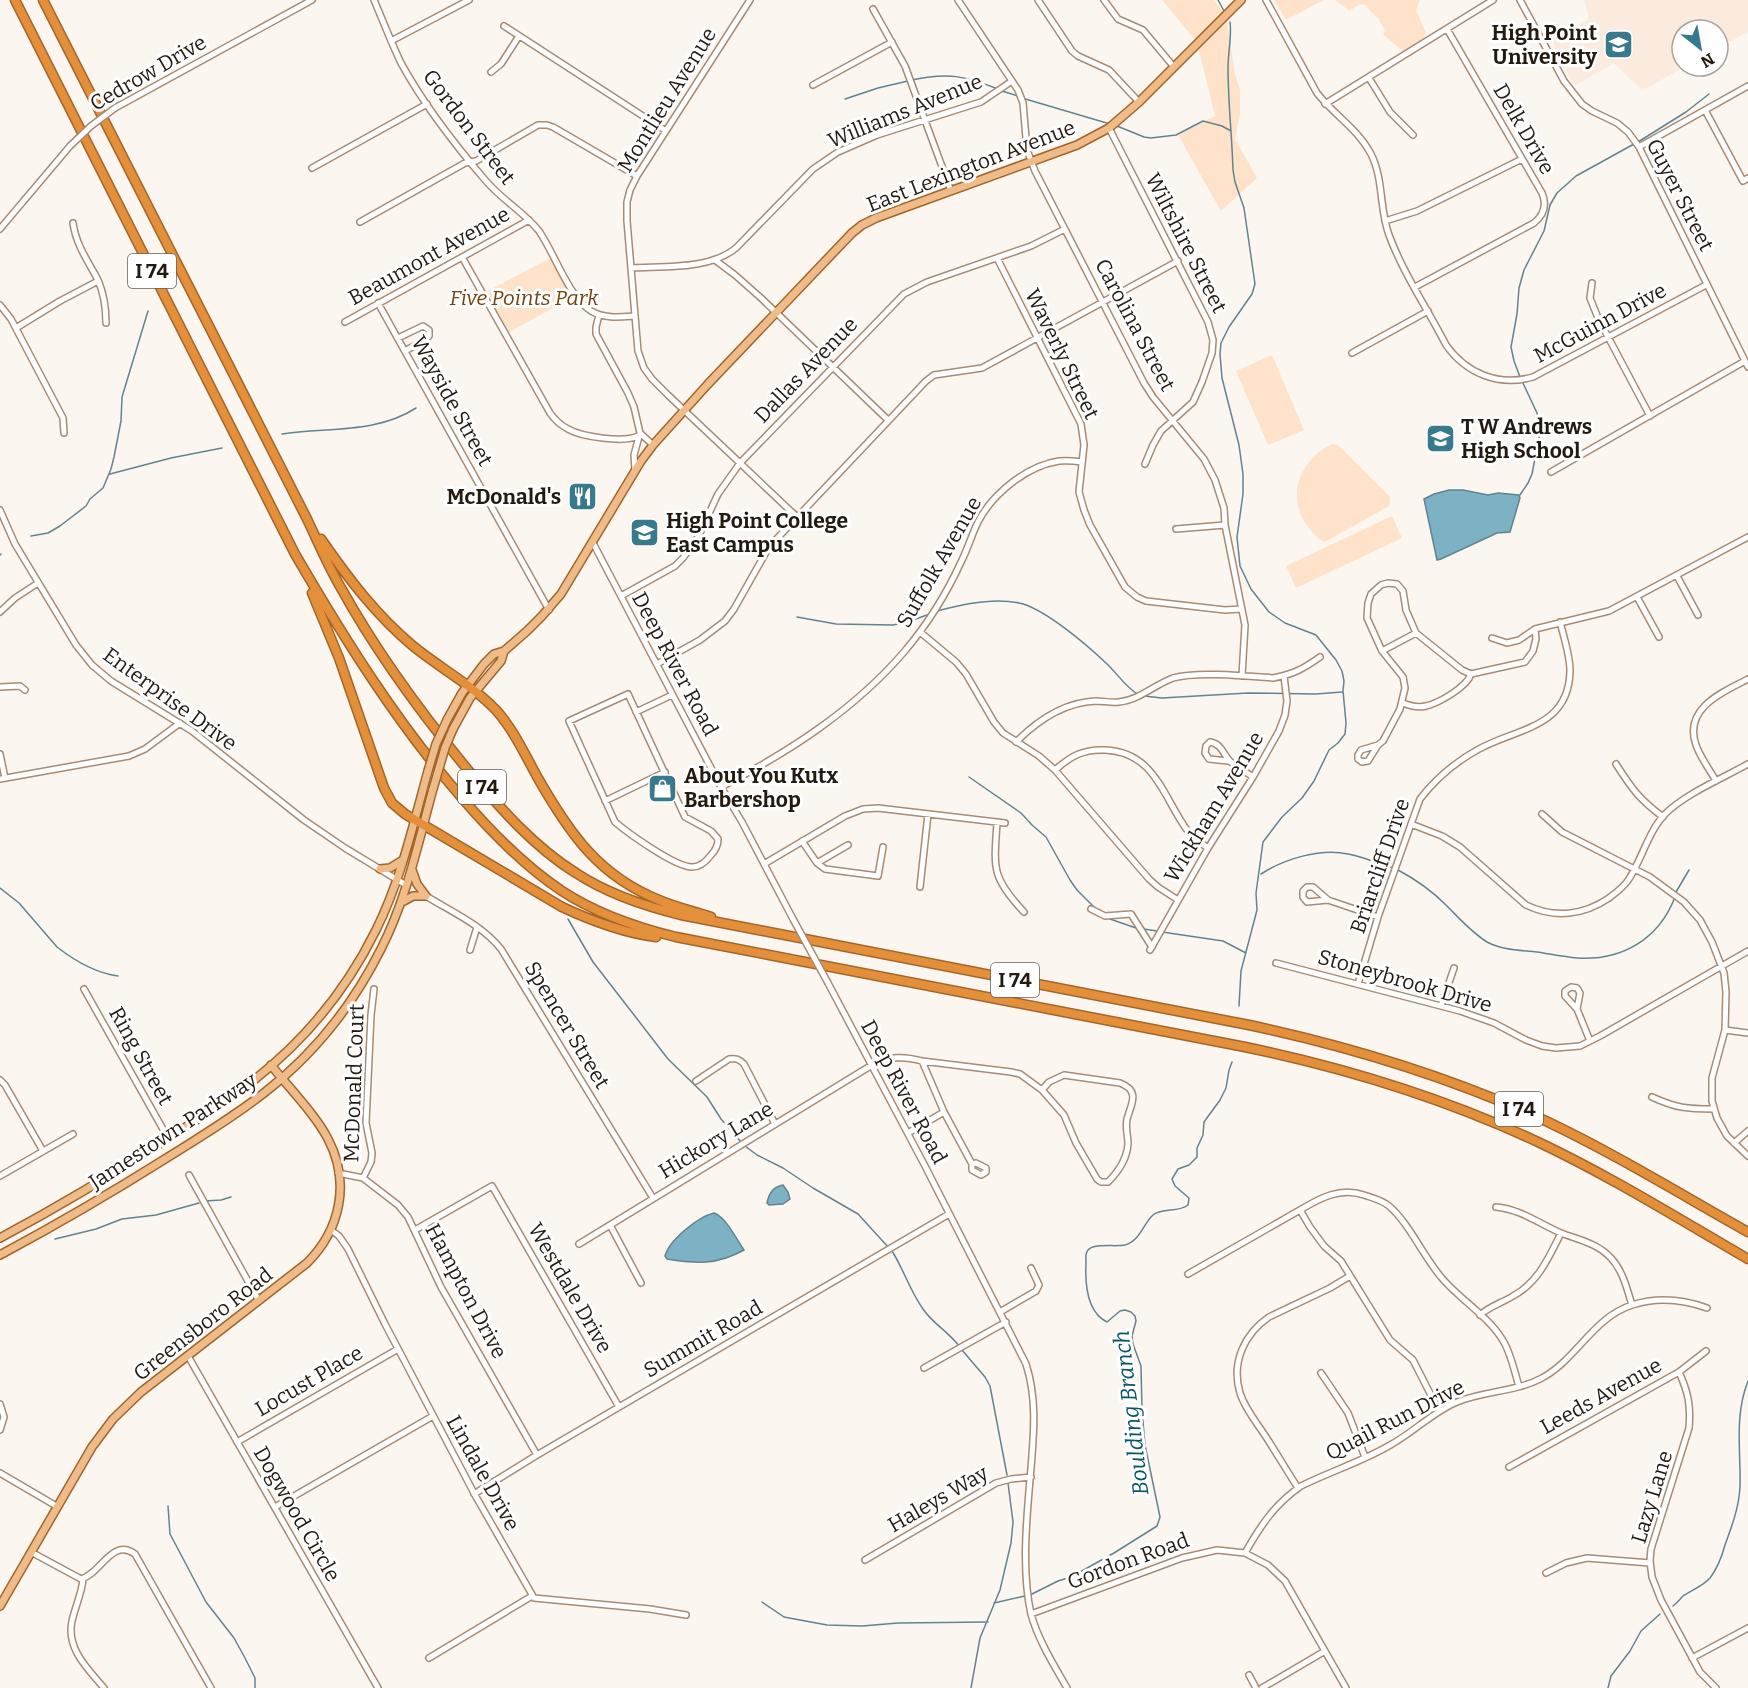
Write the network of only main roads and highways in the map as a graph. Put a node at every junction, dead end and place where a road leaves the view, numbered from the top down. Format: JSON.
{"nodes":[{"id":1,"x":15,"y":0,"type":"edge"},
{"id":2,"x":43,"y":0,"type":"edge"},
{"id":3,"x":1241,"y":0,"type":"edge"},
{"id":4,"x":307,"y":519,"type":"junction"},
{"id":5,"x":593,"y":543,"type":"joint"},
{"id":6,"x":295,"y":554,"type":"junction"},
{"id":7,"x":504,"y":651,"type":"junction"},
{"id":8,"x":467,"y":685,"type":"junction"},
{"id":9,"x":476,"y":692,"type":"junction"},
{"id":10,"x":414,"y":819,"type":"junction"},
{"id":11,"x":423,"y":826,"type":"junction"},
{"id":12,"x":403,"y":860,"type":"junction"},
{"id":13,"x":412,"y":868,"type":"junction"},
{"id":14,"x":380,"y":869,"type":"road end"},
{"id":15,"x":402,"y":902,"type":"junction"},
{"id":16,"x":760,"y":931,"type":"junction"},
{"id":17,"x":693,"y":941,"type":"junction"},
{"id":18,"x":271,"y":1065,"type":"junction"},
{"id":19,"x":282,"y":1078,"type":"junction"},
{"id":20,"x":1748,"y":1232,"type":"edge"},
{"id":21,"x":0,"y":1238,"type":"edge"},
{"id":22,"x":0,"y":1255,"type":"edge"},
{"id":23,"x":1748,"y":1259,"type":"edge"},
{"id":24,"x":0,"y":1606,"type":"edge"}],
"edges":[{"from":1,"to":6,"type":"highway","number":"I 74"},
{"from":2,"to":4,"type":"highway","number":"I 74"},
{"from":3,"to":5,"type":"main road","name":"East Lexington Avenue"},
{"from":4,"to":8,"type":"highway"},
{"from":4,"to":16,"type":"highway","number":"I 74"},
{"from":5,"to":7,"type":"main road","name":"Jamestown Parkway"},
{"from":6,"to":10,"type":"highway"},
{"from":6,"to":17,"type":"highway","number":"I 74"},
{"from":7,"to":8,"type":"main road","name":"Jamestown Parkway"},
{"from":7,"to":9,"type":"main road","name":"Jamestown Parkway"},
{"from":8,"to":9,"type":"highway"},
{"from":8,"to":10,"type":"main road","name":"Jamestown Parkway","bridge":true},
{"from":9,"to":11,"type":"main road","name":"Jamestown Parkway","bridge":true},
{"from":9,"to":16,"type":"highway"},
{"from":10,"to":11,"type":"highway"},
{"from":10,"to":12,"type":"main road","name":"Jamestown Parkway"},
{"from":11,"to":13,"type":"main road","name":"Jamestown Parkway"},
{"from":11,"to":17,"type":"highway"},
{"from":12,"to":14,"type":"main road"},
{"from":12,"to":18,"type":"main road","name":"Jamestown Parkway"},
{"from":13,"to":15,"type":"main road","name":"Jamestown Parkway"},
{"from":13,"to":15,"type":"main road"},
{"from":15,"to":19,"type":"main road","name":"Jamestown Parkway"},
{"from":16,"to":20,"type":"highway","number":"I 74"},
{"from":17,"to":23,"type":"highway","number":"I 74"},
{"from":18,"to":19,"type":"main road","name":"Greensboro Road"},
{"from":18,"to":21,"type":"main road","name":"Jamestown Parkway"},
{"from":19,"to":22,"type":"main road","name":"Jamestown Parkway"},
{"from":19,"to":24,"type":"main road","name":"Greensboro Road"}]}
